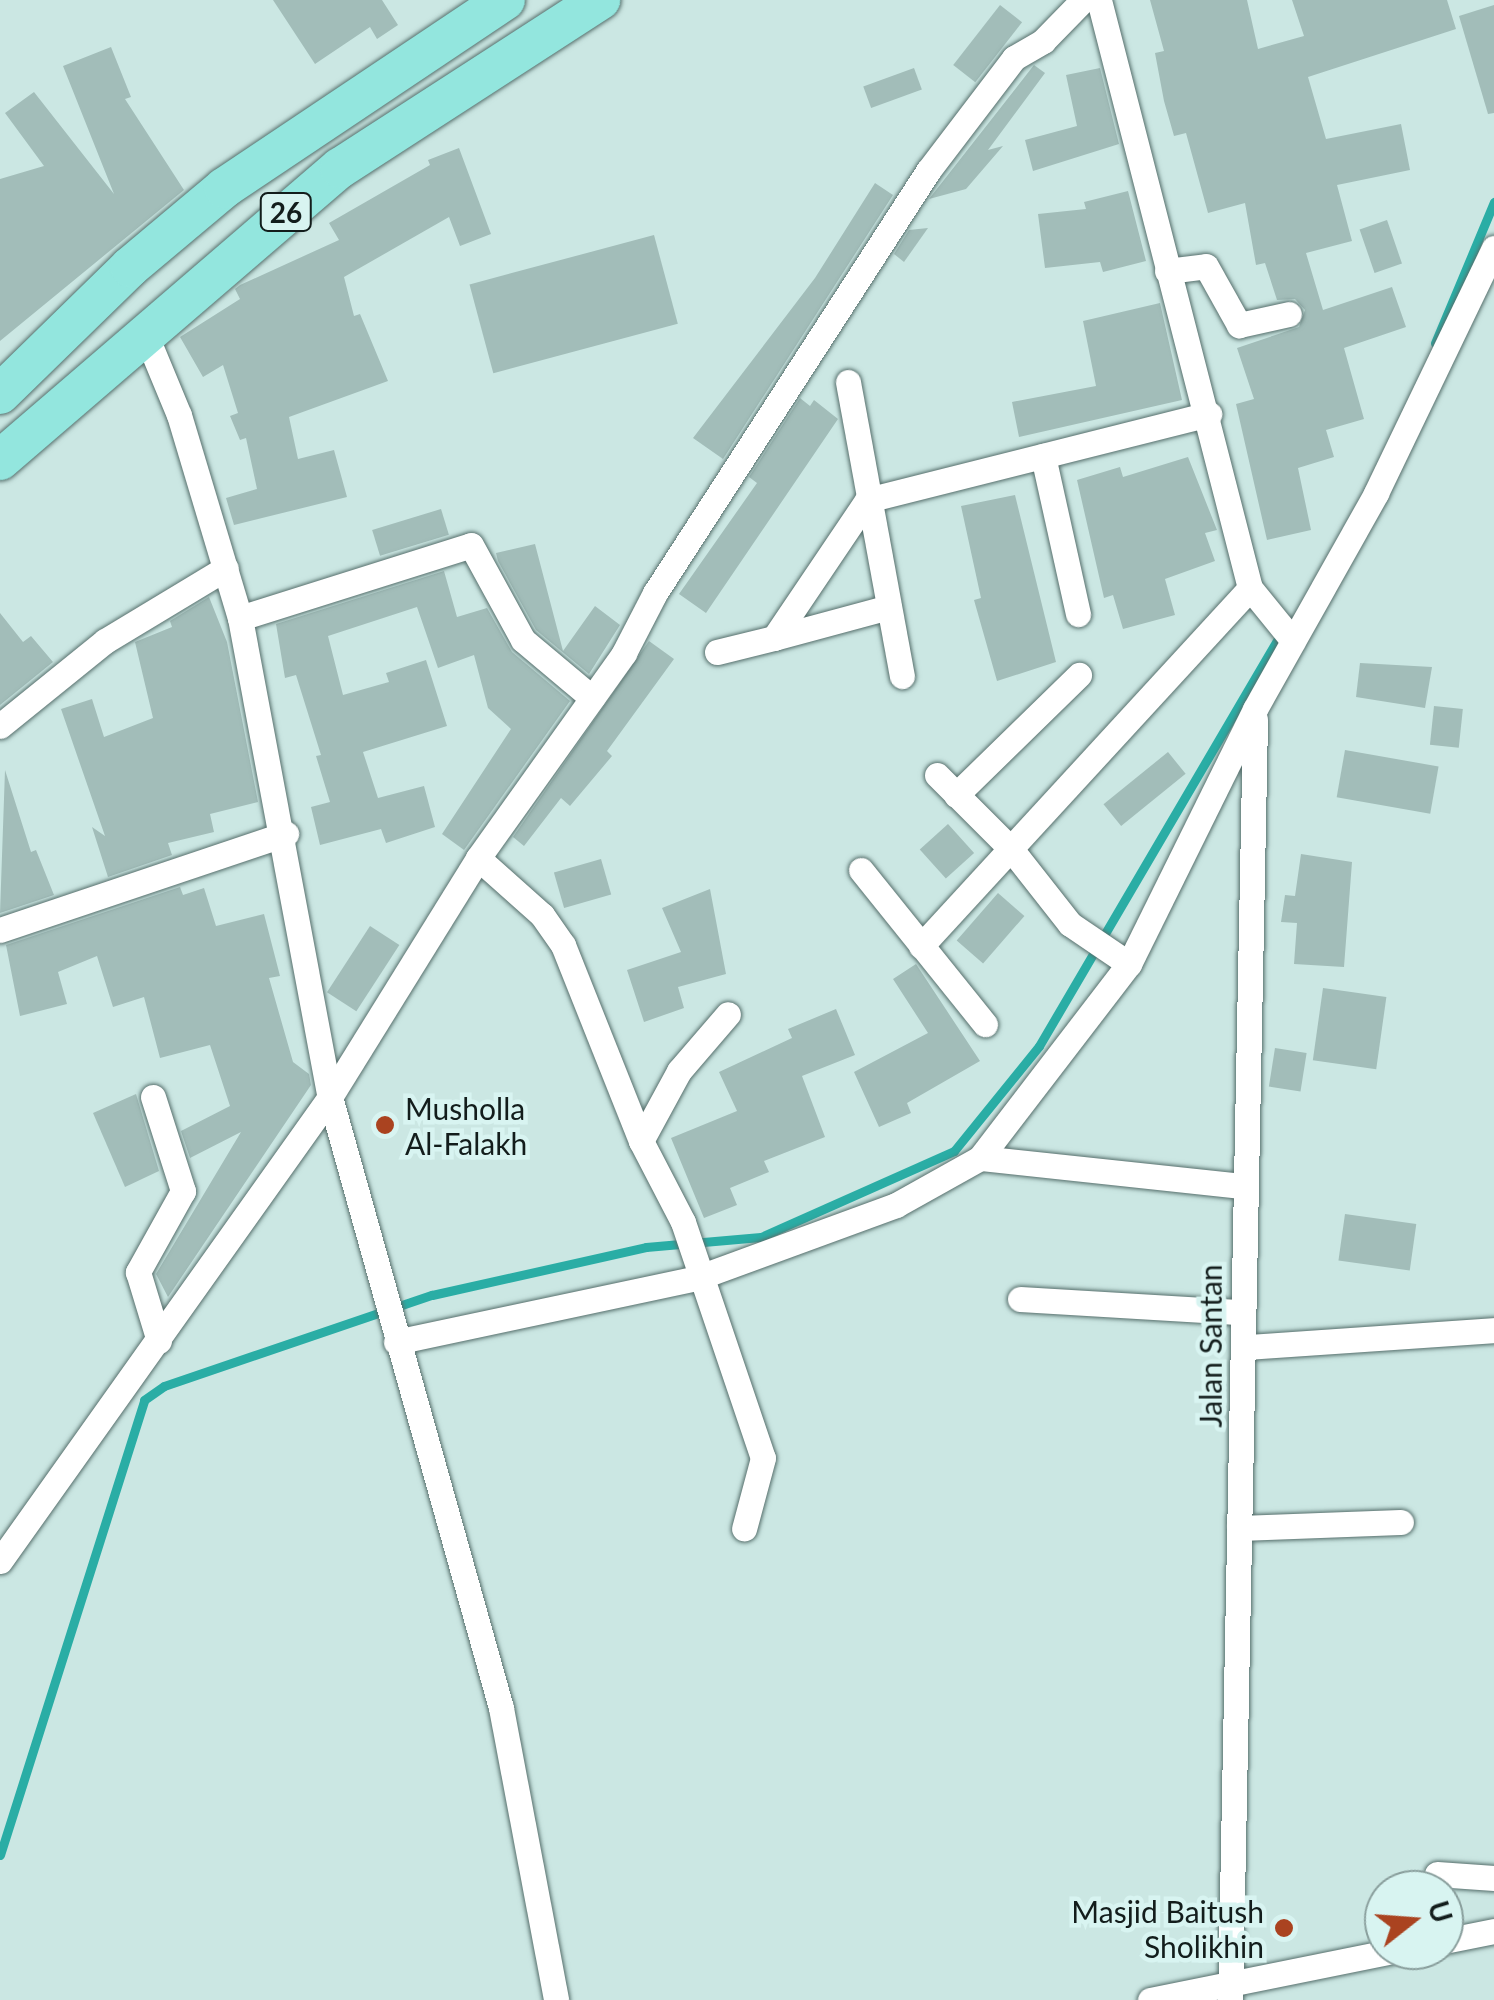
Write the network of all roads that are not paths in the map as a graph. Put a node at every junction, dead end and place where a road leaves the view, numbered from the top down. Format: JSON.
{"nodes":[{"id":1,"x":505,"y":0,"type":"edge"},
{"id":2,"x":600,"y":0,"type":"edge"},
{"id":3,"x":1083,"y":0,"type":"edge"},
{"id":4,"x":1099,"y":0,"type":"edge"},
{"id":5,"x":1494,"y":248,"type":"edge"},
{"id":6,"x":1167,"y":271,"type":"junction"},
{"id":7,"x":1288,"y":314,"type":"dead end"},
{"id":8,"x":145,"y":332,"type":"junction"},
{"id":9,"x":848,"y":382,"type":"dead end"},
{"id":10,"x":0,"y":394,"type":"edge"},
{"id":11,"x":1209,"y":414,"type":"junction"},
{"id":12,"x":1043,"y":456,"type":"junction"},
{"id":13,"x":0,"y":460,"type":"edge"},
{"id":14,"x":867,"y":500,"type":"junction"},
{"id":15,"x":226,"y":568,"type":"junction"},
{"id":16,"x":1254,"y":597,"type":"junction"},
{"id":17,"x":888,"y":607,"type":"junction"},
{"id":18,"x":1078,"y":614,"type":"dead end"},
{"id":19,"x":240,"y":618,"type":"junction"},
{"id":20,"x":1288,"y":637,"type":"junction"},
{"id":21,"x":774,"y":638,"type":"junction"},
{"id":22,"x":716,"y":652,"type":"dead end"},
{"id":23,"x":1079,"y":675,"type":"dead end"},
{"id":24,"x":902,"y":676,"type":"dead end"},
{"id":25,"x":592,"y":698,"type":"junction"},
{"id":26,"x":1255,"y":709,"type":"junction"},
{"id":27,"x":0,"y":726,"type":"edge"},
{"id":28,"x":938,"y":775,"type":"dead end"},
{"id":29,"x":956,"y":795,"type":"junction"},
{"id":30,"x":286,"y":834,"type":"junction"},
{"id":31,"x":1011,"y":849,"type":"junction"},
{"id":32,"x":478,"y":858,"type":"junction"},
{"id":33,"x":860,"y":870,"type":"dead end"},
{"id":34,"x":0,"y":930,"type":"edge"},
{"id":35,"x":922,"y":946,"type":"junction"},
{"id":36,"x":1130,"y":964,"type":"junction"},
{"id":37,"x":728,"y":1014,"type":"dead end"},
{"id":38,"x":985,"y":1024,"type":"dead end"},
{"id":39,"x":153,"y":1097,"type":"dead end"},
{"id":40,"x":330,"y":1098,"type":"junction"},
{"id":41,"x":641,"y":1141,"type":"junction"},
{"id":42,"x":980,"y":1158,"type":"junction"},
{"id":43,"x":1244,"y":1186,"type":"junction"},
{"id":44,"x":695,"y":1268,"type":"junction"},
{"id":45,"x":1020,"y":1298,"type":"dead end"},
{"id":46,"x":1242,"y":1312,"type":"junction"},
{"id":47,"x":1494,"y":1330,"type":"edge"},
{"id":48,"x":394,"y":1336,"type":"junction"},
{"id":49,"x":159,"y":1341,"type":"junction"},
{"id":50,"x":1246,"y":1347,"type":"junction"},
{"id":51,"x":1401,"y":1522,"type":"dead end"},
{"id":52,"x":1239,"y":1528,"type":"junction"},
{"id":53,"x":744,"y":1529,"type":"dead end"},
{"id":54,"x":0,"y":1561,"type":"edge"},
{"id":55,"x":1464,"y":1876,"type":"edge"},
{"id":56,"x":1494,"y":1878,"type":"edge"},
{"id":57,"x":1494,"y":1931,"type":"edge"},
{"id":58,"x":1464,"y":1937,"type":"edge"},
{"id":59,"x":1364,"y":1958,"type":"edge"},
{"id":60,"x":1228,"y":1992,"type":"edge"},
{"id":61,"x":556,"y":2000,"type":"edge"},
{"id":62,"x":1150,"y":2000,"type":"edge"}],
"edges":[{"from":1,"to":10,"type":"highway","number":"26"},
{"from":2,"to":8,"type":"highway","number":"26"},
{"from":3,"to":25,"type":"street"},
{"from":4,"to":6,"type":"street"},
{"from":5,"to":20,"type":"street"},
{"from":6,"to":7,"type":"street"},
{"from":6,"to":11,"type":"street"},
{"from":8,"to":13,"type":"highway","number":"26"},
{"from":8,"to":15,"type":"street"},
{"from":9,"to":14,"type":"street"},
{"from":11,"to":12,"type":"street"},
{"from":11,"to":16,"type":"street"},
{"from":12,"to":14,"type":"street"},
{"from":12,"to":18,"type":"street"},
{"from":14,"to":17,"type":"street"},
{"from":14,"to":21,"type":"street"},
{"from":15,"to":19,"type":"street"},
{"from":15,"to":27,"type":"street"},
{"from":16,"to":20,"type":"street"},
{"from":16,"to":31,"type":"street"},
{"from":17,"to":21,"type":"street"},
{"from":17,"to":24,"type":"street"},
{"from":19,"to":25,"type":"street"},
{"from":19,"to":30,"type":"street"},
{"from":20,"to":26,"type":"street"},
{"from":21,"to":22,"type":"street"},
{"from":23,"to":29,"type":"street"},
{"from":25,"to":32,"type":"street"},
{"from":26,"to":36,"type":"street"},
{"from":26,"to":43,"type":"street","name":"Jalan Santan"},
{"from":28,"to":29,"type":"street"},
{"from":29,"to":31,"type":"street"},
{"from":30,"to":34,"type":"street"},
{"from":30,"to":40,"type":"street"},
{"from":31,"to":35,"type":"street"},
{"from":31,"to":36,"type":"street"},
{"from":32,"to":40,"type":"street"},
{"from":32,"to":41,"type":"street"},
{"from":33,"to":35,"type":"street"},
{"from":35,"to":38,"type":"street"},
{"from":36,"to":42,"type":"street"},
{"from":37,"to":41,"type":"street"},
{"from":39,"to":49,"type":"street"},
{"from":40,"to":48,"type":"street"},
{"from":40,"to":49,"type":"street"},
{"from":41,"to":44,"type":"street"},
{"from":42,"to":43,"type":"street"},
{"from":42,"to":44,"type":"street"},
{"from":43,"to":46,"type":"street","name":"Jalan Santan"},
{"from":44,"to":48,"type":"street"},
{"from":44,"to":53,"type":"street"},
{"from":45,"to":46,"type":"street"},
{"from":46,"to":50,"type":"street","name":"Jalan Santan"},
{"from":47,"to":50,"type":"street"},
{"from":48,"to":61,"type":"street"},
{"from":49,"to":54,"type":"street"},
{"from":50,"to":52,"type":"street","name":"Jalan Santan"},
{"from":51,"to":52,"type":"street"},
{"from":52,"to":60,"type":"street","name":"Jalan Santan"},
{"from":55,"to":56,"type":"street"},
{"from":57,"to":58,"type":"street"},
{"from":59,"to":60,"type":"street"},
{"from":60,"to":62,"type":"street"}]}
